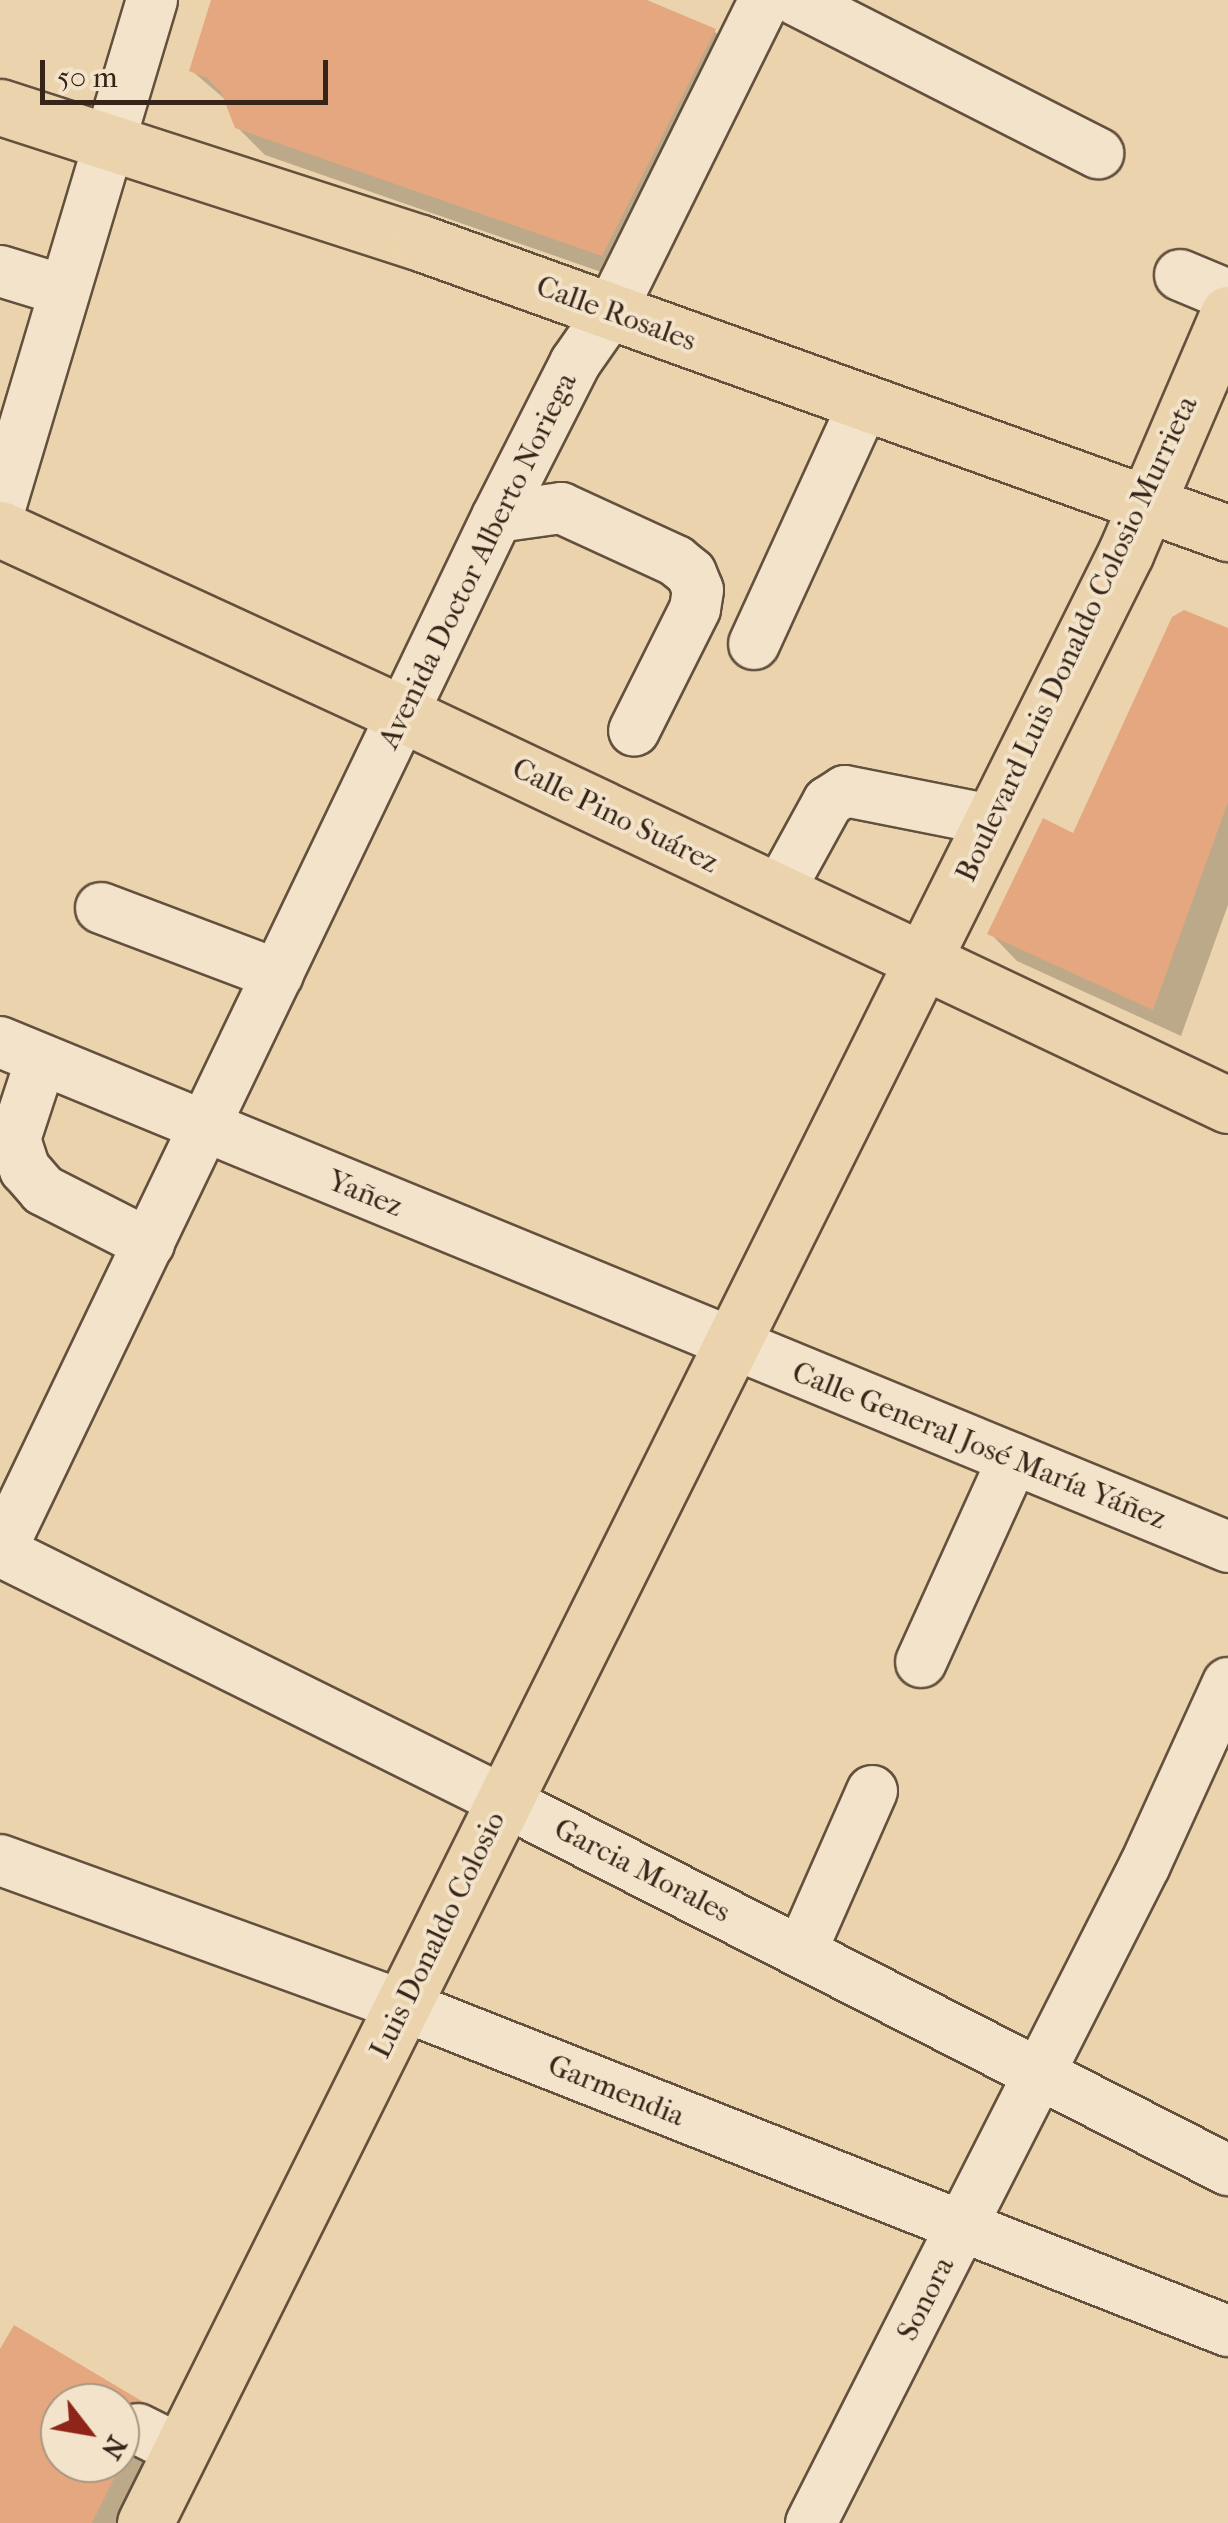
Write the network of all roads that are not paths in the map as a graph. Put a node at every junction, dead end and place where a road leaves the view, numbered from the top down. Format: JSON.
{"nodes":[{"id":1,"x":152,"y":0,"type":"edge"},
{"id":2,"x":765,"y":0,"type":"edge"},
{"id":3,"x":796,"y":0,"type":"edge"},
{"id":4,"x":0,"y":107,"type":"edge"},
{"id":5,"x":111,"y":142,"type":"junction"},
{"id":6,"x":1098,"y":153,"type":"dead end"},
{"id":7,"x":0,"y":271,"type":"edge"},
{"id":8,"x":1180,"y":274,"type":"dead end"},
{"id":9,"x":62,"y":290,"type":"junction"},
{"id":10,"x":1228,"y":296,"type":"edge"},
{"id":11,"x":610,"y":313,"type":"junction"},
{"id":12,"x":1228,"y":314,"type":"edge"},
{"id":13,"x":864,"y":404,"type":"junction"},
{"id":14,"x":1147,"y":504,"type":"junction"},
{"id":15,"x":0,"y":508,"type":"edge"},
{"id":16,"x":497,"y":516,"type":"junction"},
{"id":17,"x":0,"y":530,"type":"edge"},
{"id":18,"x":1228,"y":533,"type":"edge"},
{"id":19,"x":754,"y":644,"type":"dead end"},
{"id":20,"x":402,"y":714,"type":"junction"},
{"id":21,"x":634,"y":732,"type":"dead end"},
{"id":22,"x":992,"y":820,"type":"junction"},
{"id":23,"x":778,"y":894,"type":"junction"},
{"id":24,"x":101,"y":908,"type":"dead end"},
{"id":25,"x":924,"y":962,"type":"junction"},
{"id":26,"x":278,"y":975,"type":"junction"},
{"id":27,"x":20,"y":1051,"type":"edge"},
{"id":28,"x":1228,"y":1105,"type":"edge"},
{"id":29,"x":204,"y":1129,"type":"junction"},
{"id":30,"x":149,"y":1244,"type":"junction"},
{"id":31,"x":729,"y":1345,"type":"junction"},
{"id":32,"x":1013,"y":1460,"type":"junction"},
{"id":33,"x":1228,"y":1547,"type":"edge"},
{"id":34,"x":0,"y":1552,"type":"edge"},
{"id":35,"x":921,"y":1662,"type":"dead end"},
{"id":36,"x":1228,"y":1683,"type":"edge"},
{"id":37,"x":872,"y":1791,"type":"dead end"},
{"id":38,"x":504,"y":1801,"type":"junction"},
{"id":39,"x":0,"y":1860,"type":"edge"},
{"id":40,"x":801,"y":1952,"type":"junction"},
{"id":41,"x":404,"y":2006,"type":"junction"},
{"id":42,"x":1041,"y":2074,"type":"junction"},
{"id":43,"x":1228,"y":2170,"type":"edge"},
{"id":44,"x":962,"y":2228,"type":"junction"},
{"id":45,"x":1228,"y":2330,"type":"edge"},
{"id":46,"x":144,"y":2523,"type":"edge"},
{"id":47,"x":811,"y":2523,"type":"edge"}],
"edges":[{"from":1,"to":5,"type":"street"},
{"from":2,"to":11,"type":"street","name":"Avenida Doctor Alberto Noriega"},
{"from":3,"to":6,"type":"street"},
{"from":4,"to":5,"type":"main road","name":"Calle Rosales"},
{"from":5,"to":9,"type":"street"},
{"from":5,"to":11,"type":"main road","name":"Calle Rosales"},
{"from":7,"to":9,"type":"street"},
{"from":8,"to":10,"type":"street"},
{"from":9,"to":15,"type":"street"},
{"from":11,"to":13,"type":"main road","name":"Calle Rosales"},
{"from":11,"to":16,"type":"street","name":"Avenida Doctor Alberto Noriega"},
{"from":12,"to":14,"type":"main road","name":"Boulevard Luis Donaldo Colosio Murrieta"},
{"from":13,"to":14,"type":"main road","name":"Calle Rosales"},
{"from":13,"to":19,"type":"street"},
{"from":14,"to":18,"type":"main road","name":"Calle Rosales"},
{"from":14,"to":22,"type":"main road","name":"Boulevard Luis Donaldo Colosio Murrieta"},
{"from":16,"to":20,"type":"street","name":"Avenida Doctor Alberto Noriega"},
{"from":16,"to":21,"type":"street"},
{"from":17,"to":20,"type":"main road","name":"Calle Pino Suárez"},
{"from":20,"to":23,"type":"main road","name":"Calle Pino Suárez"},
{"from":20,"to":26,"type":"street","name":"Avenida Doctor Alberto Noriega"},
{"from":22,"to":23,"type":"street"},
{"from":22,"to":25,"type":"main road","name":"Boulevard Luis Donaldo Colosio Murrieta"},
{"from":23,"to":25,"type":"main road","name":"Calle Pino Suárez"},
{"from":24,"to":26,"type":"street"},
{"from":25,"to":28,"type":"main road","name":"Calle Pino Suárez"},
{"from":25,"to":31,"type":"main road","name":"Boulevard Luis Donaldo Colosio Murrieta"},
{"from":26,"to":29,"type":"street","name":"Avenida Doctor Alberto Noriega"},
{"from":27,"to":29,"type":"street","name":"Yañez"},
{"from":27,"to":30,"type":"street"},
{"from":29,"to":30,"type":"street","name":"Avenida Doctor Alberto Noriega"},
{"from":29,"to":31,"type":"street","name":"Yañez"},
{"from":30,"to":34,"type":"street","name":"Avenida Doctor Alberto Noriega"},
{"from":31,"to":32,"type":"street","name":"Calle General José María Yáñez"},
{"from":31,"to":38,"type":"main road","name":"Luis Donaldo Colosio"},
{"from":32,"to":33,"type":"street","name":"Calle General José María Yáñez"},
{"from":32,"to":35,"type":"street"},
{"from":34,"to":38,"type":"street","name":"Garcia Morales"},
{"from":36,"to":42,"type":"street","name":"Sonora"},
{"from":37,"to":40,"type":"street"},
{"from":38,"to":40,"type":"street","name":"Garcia Morales"},
{"from":38,"to":41,"type":"main road","name":"Luis Donaldo Colosio"},
{"from":39,"to":41,"type":"street","name":"Garmendia"},
{"from":40,"to":42,"type":"street","name":"Garcia Morales"},
{"from":41,"to":44,"type":"street","name":"Garmendia"},
{"from":41,"to":46,"type":"main road","name":"Luis Donaldo Colosio"},
{"from":42,"to":43,"type":"street","name":"Garcia Morales"},
{"from":42,"to":44,"type":"street","name":"Sonora"},
{"from":44,"to":45,"type":"street","name":"Garmendia"},
{"from":44,"to":47,"type":"street","name":"Sonora"}]}
